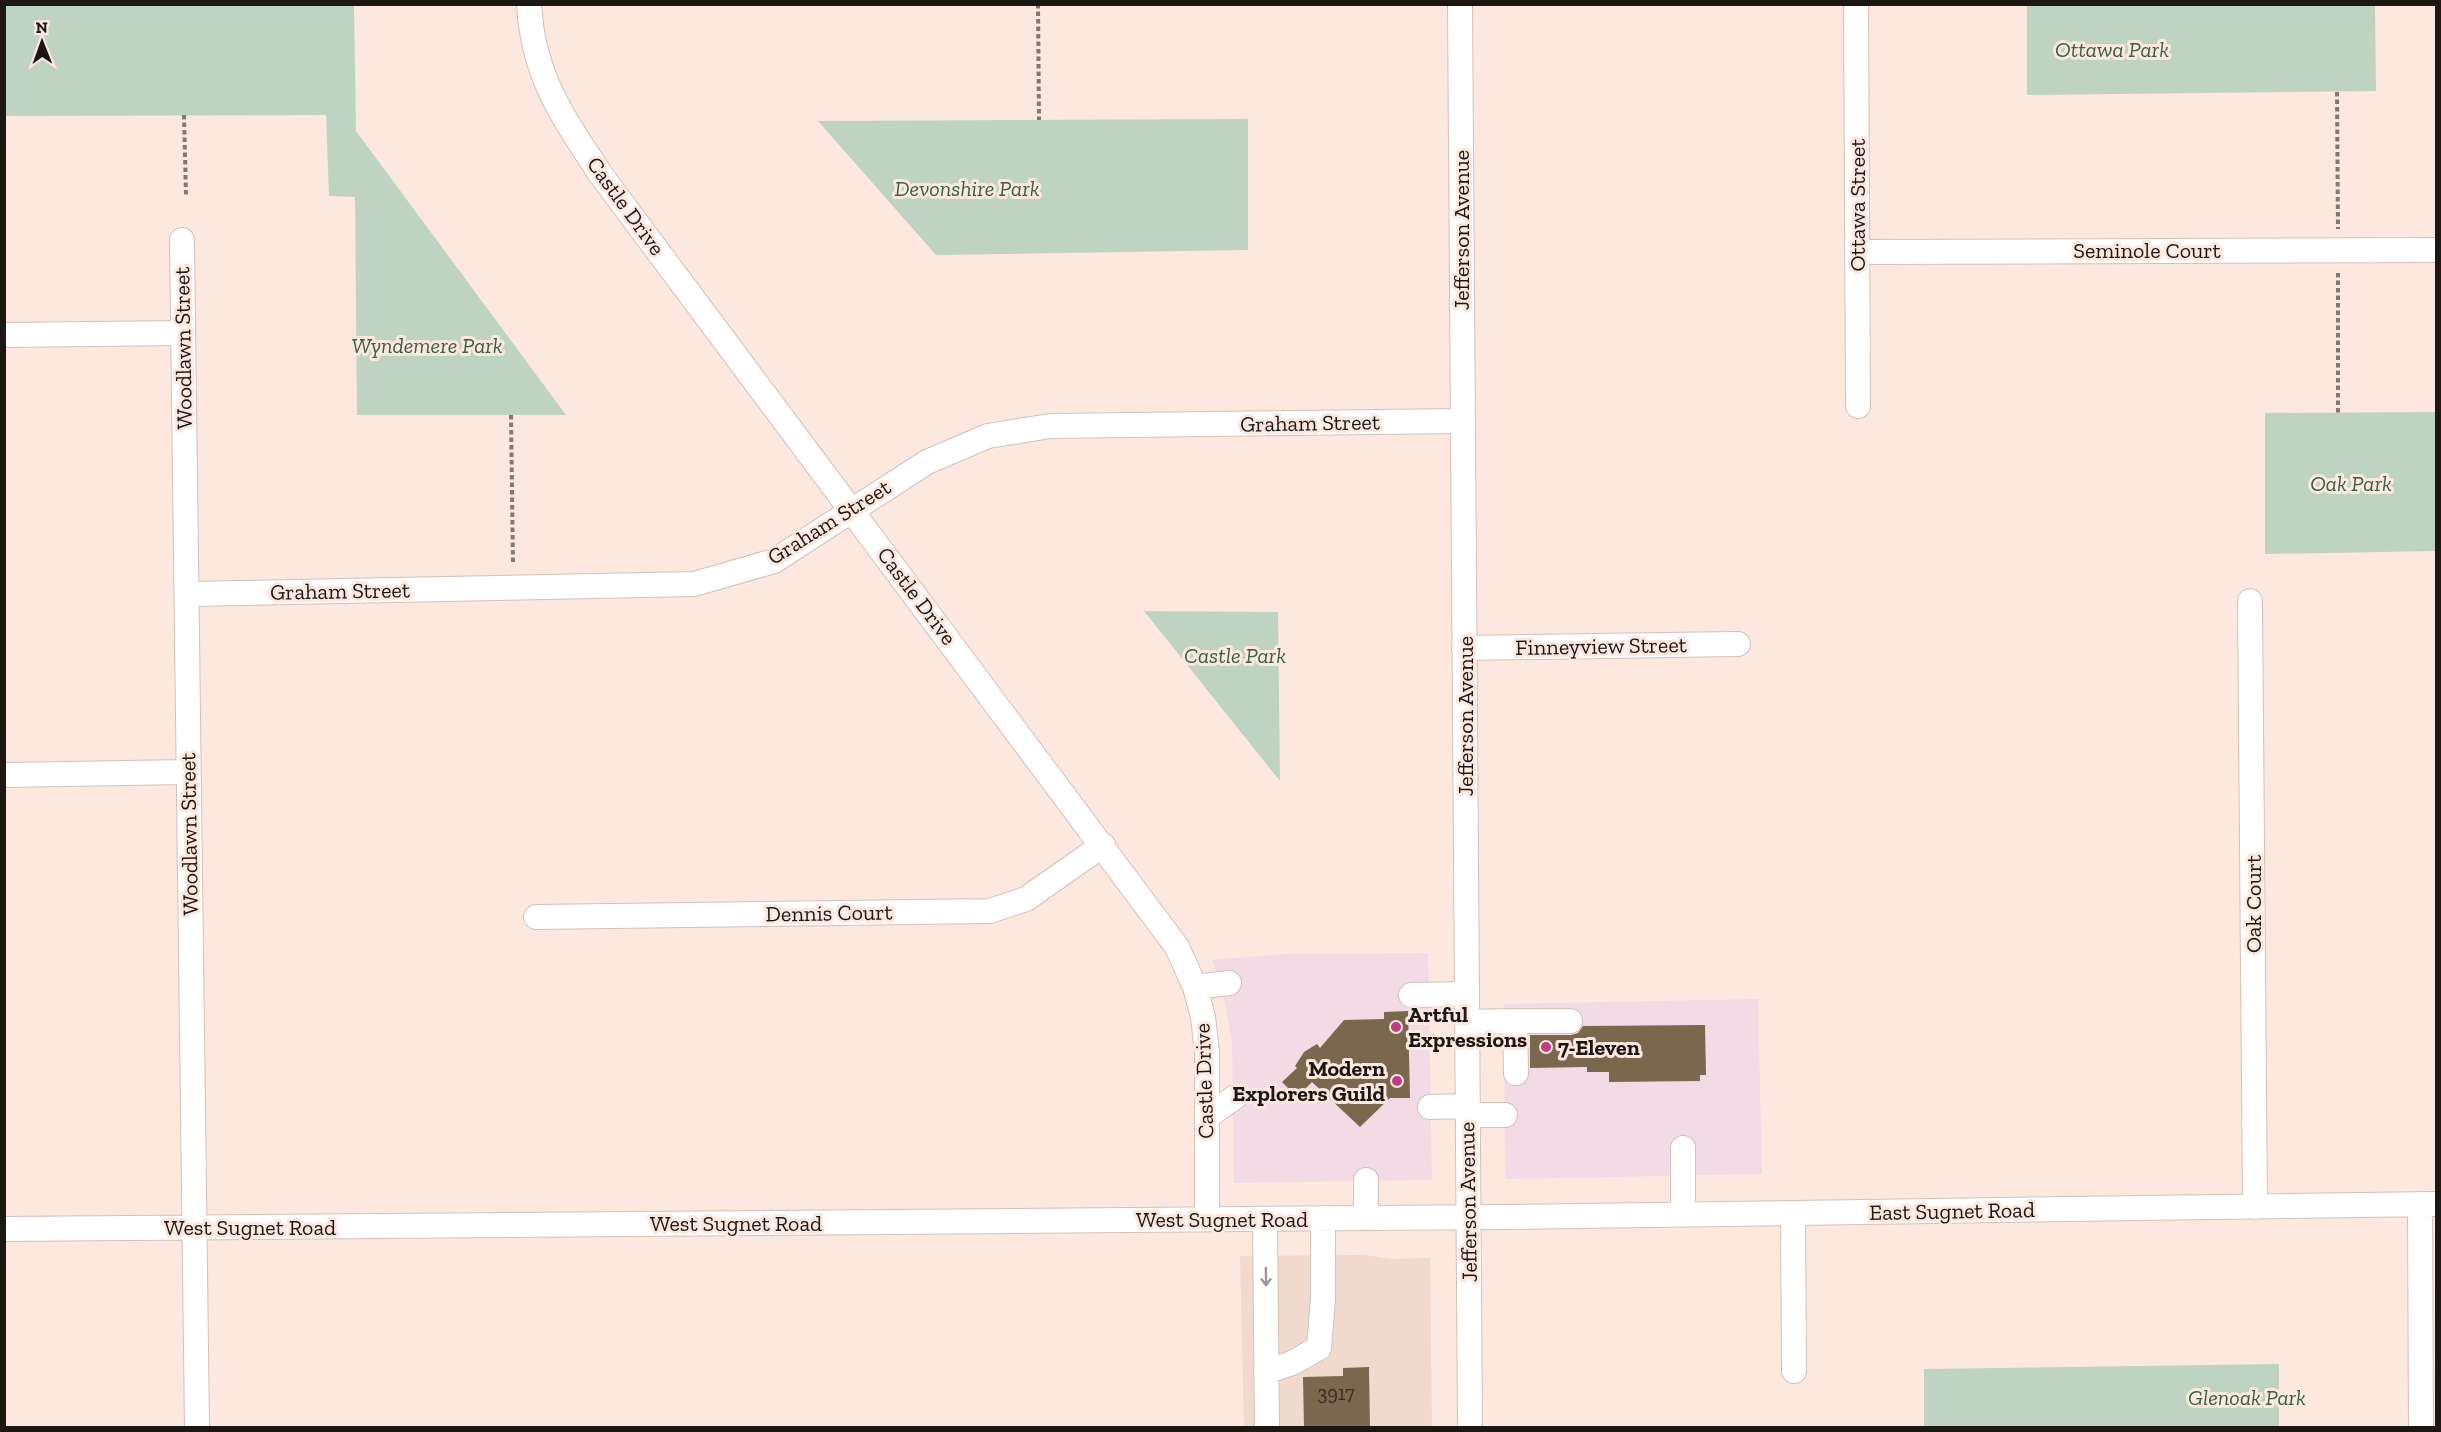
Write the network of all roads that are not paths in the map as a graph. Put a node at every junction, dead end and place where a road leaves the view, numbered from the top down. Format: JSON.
{"nodes":[{"id":1,"x":529,"y":4,"type":"edge"},
{"id":2,"x":1460,"y":4,"type":"edge"},
{"id":3,"x":1856,"y":4,"type":"edge"},
{"id":4,"x":182,"y":240,"type":"dead end"},
{"id":5,"x":2436,"y":250,"type":"edge"},
{"id":6,"x":1858,"y":252,"type":"junction"},
{"id":7,"x":182,"y":333,"type":"junction"},
{"id":8,"x":4,"y":335,"type":"edge"},
{"id":9,"x":1858,"y":406,"type":"dead end"},
{"id":10,"x":1463,"y":421,"type":"junction"},
{"id":11,"x":852,"y":509,"type":"junction"},
{"id":12,"x":188,"y":594,"type":"junction"},
{"id":13,"x":2250,"y":601,"type":"dead end"},
{"id":14,"x":1738,"y":644,"type":"dead end"},
{"id":15,"x":1464,"y":648,"type":"junction"},
{"id":16,"x":187,"y":772,"type":"junction"},
{"id":17,"x":4,"y":775,"type":"edge"},
{"id":18,"x":1103,"y":845,"type":"junction"},
{"id":19,"x":536,"y":917,"type":"dead end"},
{"id":20,"x":1229,"y":983,"type":"dead end"},
{"id":21,"x":1195,"y":987,"type":"junction"},
{"id":22,"x":1467,"y":994,"type":"junction"},
{"id":23,"x":1411,"y":995,"type":"dead end"},
{"id":24,"x":1515,"y":1021,"type":"junction"},
{"id":25,"x":1570,"y":1021,"type":"dead end"},
{"id":26,"x":1467,"y":1022,"type":"junction"},
{"id":27,"x":1516,"y":1073,"type":"dead end"},
{"id":28,"x":1235,"y":1097,"type":"dead end"},
{"id":29,"x":1430,"y":1107,"type":"dead end"},
{"id":30,"x":1467,"y":1111,"type":"junction"},
{"id":31,"x":1505,"y":1115,"type":"dead end"},
{"id":32,"x":1207,"y":1117,"type":"junction"},
{"id":33,"x":1683,"y":1148,"type":"dead end"},
{"id":34,"x":1366,"y":1180,"type":"dead end"},
{"id":35,"x":2428,"y":1204,"type":"edge"},
{"id":36,"x":2256,"y":1207,"type":"junction"},
{"id":37,"x":1793,"y":1213,"type":"junction"},
{"id":38,"x":1683,"y":1214,"type":"junction"},
{"id":39,"x":1468,"y":1217,"type":"junction"},
{"id":40,"x":1323,"y":1218,"type":"junction"},
{"id":41,"x":1366,"y":1218,"type":"junction"},
{"id":42,"x":1207,"y":1219,"type":"junction"},
{"id":43,"x":1265,"y":1219,"type":"junction"},
{"id":44,"x":195,"y":1227,"type":"junction"},
{"id":45,"x":4,"y":1229,"type":"edge"},
{"id":46,"x":1794,"y":1371,"type":"dead end"},
{"id":47,"x":1266,"y":1372,"type":"junction"},
{"id":48,"x":197,"y":1428,"type":"edge"},
{"id":49,"x":1267,"y":1428,"type":"edge"},
{"id":50,"x":1470,"y":1428,"type":"edge"},
{"id":51,"x":2421,"y":1428,"type":"edge"}],
"edges":[{"from":1,"to":11,"type":"street","name":"Castle Drive"},
{"from":2,"to":10,"type":"street","name":"Jefferson Avenue"},
{"from":3,"to":6,"type":"street","name":"Ottawa Street"},
{"from":4,"to":7,"type":"street","name":"Woodlawn Street"},
{"from":5,"to":6,"type":"street","name":"Seminole Court"},
{"from":6,"to":9,"type":"street","name":"Ottawa Street"},
{"from":7,"to":8,"type":"street"},
{"from":7,"to":12,"type":"street","name":"Woodlawn Street"},
{"from":10,"to":11,"type":"street","name":"Graham Street"},
{"from":10,"to":15,"type":"street","name":"Jefferson Avenue"},
{"from":11,"to":12,"type":"street","name":"Graham Street"},
{"from":11,"to":18,"type":"street","name":"Castle Drive"},
{"from":12,"to":16,"type":"street","name":"Woodlawn Street"},
{"from":13,"to":36,"type":"street","name":"Oak Court"},
{"from":14,"to":15,"type":"street","name":"Finneyview Street"},
{"from":15,"to":22,"type":"street","name":"Jefferson Avenue"},
{"from":16,"to":17,"type":"street"},
{"from":16,"to":44,"type":"street","name":"Woodlawn Street"},
{"from":18,"to":19,"type":"street","name":"Dennis Court"},
{"from":18,"to":21,"type":"street","name":"Castle Drive"},
{"from":20,"to":21,"type":"street"},
{"from":21,"to":32,"type":"street","name":"Castle Drive"},
{"from":22,"to":23,"type":"street"},
{"from":22,"to":26,"type":"street","name":"Jefferson Avenue"},
{"from":24,"to":25,"type":"street"},
{"from":24,"to":26,"type":"street"},
{"from":24,"to":27,"type":"street"},
{"from":26,"to":30,"type":"street","name":"Jefferson Avenue"},
{"from":28,"to":32,"type":"street"},
{"from":29,"to":30,"type":"street"},
{"from":30,"to":31,"type":"street"},
{"from":30,"to":39,"type":"street","name":"Jefferson Avenue"},
{"from":32,"to":42,"type":"street","name":"Castle Drive"},
{"from":33,"to":38,"type":"street"},
{"from":34,"to":41,"type":"street"},
{"from":35,"to":36,"type":"street","name":"East Sugnet Road"},
{"from":35,"to":51,"type":"street"},
{"from":36,"to":37,"type":"street","name":"East Sugnet Road"},
{"from":37,"to":38,"type":"street","name":"East Sugnet Road"},
{"from":37,"to":46,"type":"street"},
{"from":38,"to":39,"type":"street","name":"East Sugnet Road"},
{"from":39,"to":41,"type":"street","name":"West Sugnet Road"},
{"from":39,"to":50,"type":"street","name":"Jefferson Avenue"},
{"from":40,"to":41,"type":"street","name":"West Sugnet Road"},
{"from":40,"to":43,"type":"street","name":"West Sugnet Road"},
{"from":40,"to":47,"type":"street"},
{"from":42,"to":43,"type":"street","name":"West Sugnet Road"},
{"from":42,"to":44,"type":"street","name":"West Sugnet Road"},
{"from":43,"to":47,"type":"street","one_way":true},
{"from":44,"to":45,"type":"street","name":"West Sugnet Road"},
{"from":44,"to":48,"type":"street","name":"Woodlawn Street"},
{"from":47,"to":49,"type":"street"}]}
